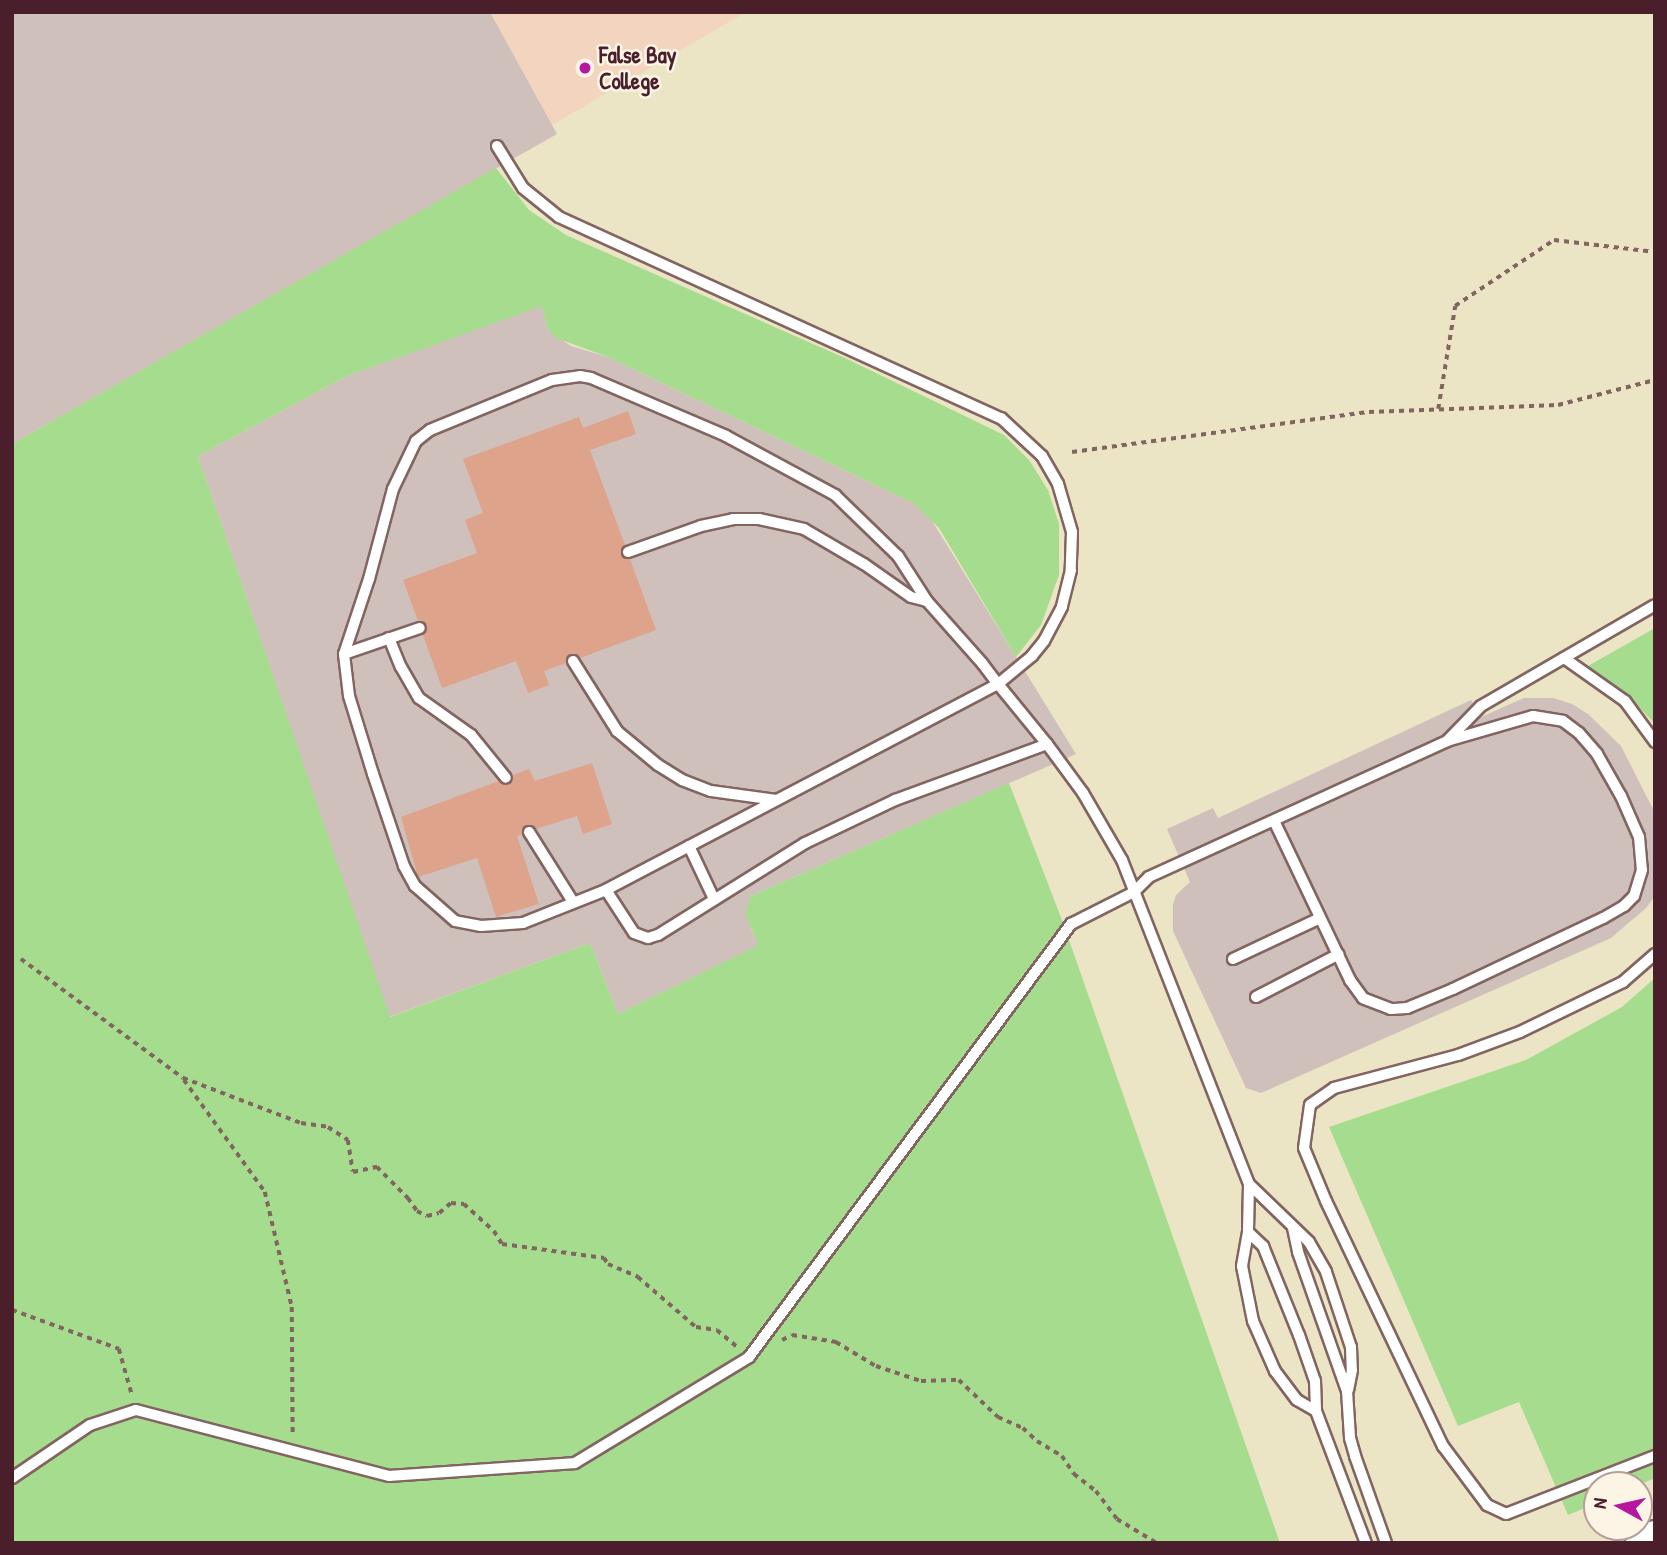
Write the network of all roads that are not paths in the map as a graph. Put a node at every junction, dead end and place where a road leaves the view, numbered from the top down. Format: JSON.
{"nodes":[{"id":1,"x":497,"y":146,"type":"dead end"},
{"id":2,"x":628,"y":552,"type":"dead end"},
{"id":3,"x":927,"y":601,"type":"junction"},
{"id":4,"x":1655,"y":605,"type":"edge"},
{"id":5,"x":420,"y":628,"type":"dead end"},
{"id":6,"x":389,"y":638,"type":"junction"},
{"id":7,"x":344,"y":654,"type":"junction"},
{"id":8,"x":1564,"y":658,"type":"junction"},
{"id":9,"x":573,"y":660,"type":"dead end"},
{"id":10,"x":998,"y":684,"type":"junction"},
{"id":11,"x":1447,"y":741,"type":"junction"},
{"id":12,"x":1655,"y":742,"type":"edge"},
{"id":13,"x":1047,"y":744,"type":"junction"},
{"id":14,"x":506,"y":778,"type":"dead end"},
{"id":15,"x":780,"y":801,"type":"junction"},
{"id":16,"x":1274,"y":821,"type":"junction"},
{"id":17,"x":529,"y":832,"type":"dead end"},
{"id":18,"x":689,"y":846,"type":"junction"},
{"id":19,"x":606,"y":890,"type":"junction"},
{"id":20,"x":1134,"y":892,"type":"junction"},
{"id":21,"x":714,"y":899,"type":"junction"},
{"id":22,"x":573,"y":902,"type":"junction"},
{"id":23,"x":1320,"y":918,"type":"junction"},
{"id":24,"x":1339,"y":954,"type":"junction"},
{"id":25,"x":1655,"y":954,"type":"edge"},
{"id":26,"x":1233,"y":959,"type":"dead end"},
{"id":27,"x":1256,"y":997,"type":"dead end"},
{"id":28,"x":1249,"y":1184,"type":"junction"},
{"id":29,"x":1293,"y":1228,"type":"junction"},
{"id":30,"x":1248,"y":1232,"type":"junction"},
{"id":31,"x":1347,"y":1391,"type":"junction"},
{"id":32,"x":1316,"y":1411,"type":"junction"},
{"id":33,"x":1655,"y":1456,"type":"edge"},
{"id":34,"x":12,"y":1478,"type":"edge"},
{"id":35,"x":1655,"y":1537,"type":"edge"},
{"id":36,"x":1366,"y":1543,"type":"edge"},
{"id":37,"x":1386,"y":1543,"type":"edge"},
{"id":38,"x":1642,"y":1543,"type":"edge"}],
"edges":[{"from":1,"to":10,"type":"lane"},
{"from":2,"to":3,"type":"lane"},
{"from":3,"to":7,"type":"lane"},
{"from":3,"to":10,"type":"lane"},
{"from":4,"to":8,"type":"lane"},
{"from":5,"to":6,"type":"lane"},
{"from":6,"to":7,"type":"lane"},
{"from":6,"to":14,"type":"lane"},
{"from":7,"to":22,"type":"lane"},
{"from":8,"to":11,"type":"lane"},
{"from":8,"to":12,"type":"lane"},
{"from":9,"to":15,"type":"lane"},
{"from":10,"to":13,"type":"lane"},
{"from":10,"to":15,"type":"lane"},
{"from":11,"to":16,"type":"lane"},
{"from":11,"to":24,"type":"lane"},
{"from":13,"to":20,"type":"lane"},
{"from":13,"to":21,"type":"lane"},
{"from":15,"to":18,"type":"lane"},
{"from":16,"to":20,"type":"lane"},
{"from":16,"to":23,"type":"lane"},
{"from":17,"to":22,"type":"lane"},
{"from":18,"to":19,"type":"lane"},
{"from":18,"to":21,"type":"lane"},
{"from":19,"to":21,"type":"lane"},
{"from":19,"to":22,"type":"lane"},
{"from":20,"to":28,"type":"lane"},
{"from":20,"to":34,"type":"lane"},
{"from":23,"to":24,"type":"lane"},
{"from":23,"to":26,"type":"lane"},
{"from":24,"to":27,"type":"lane"},
{"from":25,"to":33,"type":"lane"},
{"from":28,"to":29,"type":"lane"},
{"from":28,"to":30,"type":"lane"},
{"from":29,"to":31,"type":"lane"},
{"from":29,"to":31,"type":"lane"},
{"from":30,"to":32,"type":"lane"},
{"from":30,"to":32,"type":"lane"},
{"from":31,"to":37,"type":"lane"},
{"from":32,"to":36,"type":"lane"},
{"from":35,"to":38,"type":"main road"}]}
